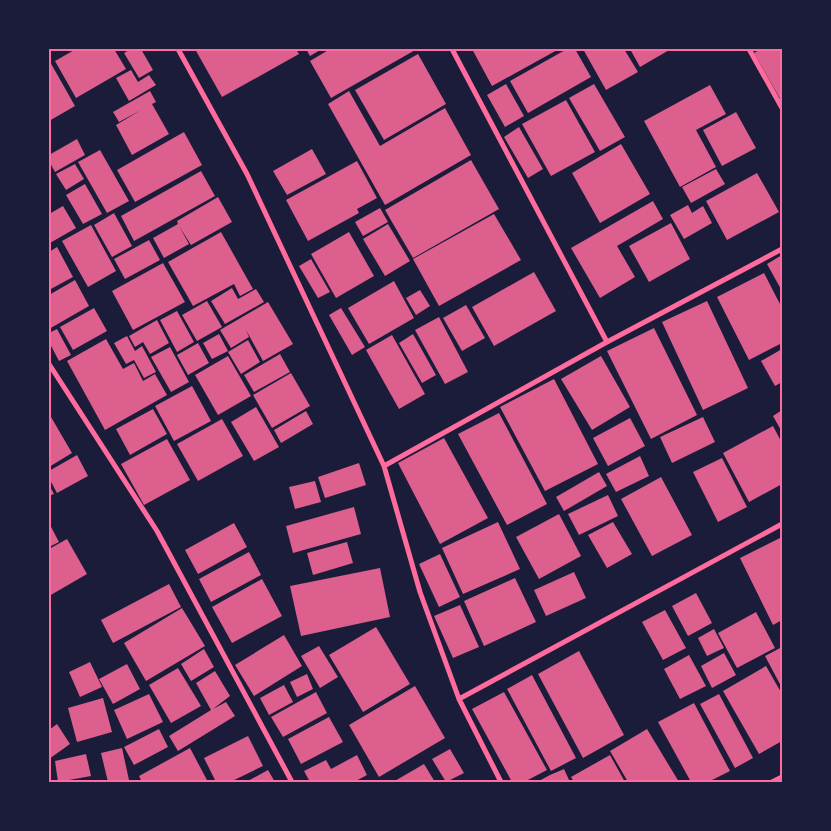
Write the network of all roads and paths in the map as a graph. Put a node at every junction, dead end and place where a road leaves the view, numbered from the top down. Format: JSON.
{"nodes":[{"id":1,"x":178,"y":49,"type":"edge"},
{"id":2,"x":452,"y":49,"type":"edge"},
{"id":3,"x":749,"y":49,"type":"edge"},
{"id":4,"x":782,"y":108,"type":"edge"},
{"id":5,"x":782,"y":249,"type":"edge"},
{"id":6,"x":607,"y":342,"type":"junction"},
{"id":7,"x":49,"y":364,"type":"edge"},
{"id":8,"x":384,"y":466,"type":"junction"},
{"id":9,"x":782,"y":524,"type":"edge"},
{"id":10,"x":459,"y":699,"type":"junction"},
{"id":11,"x":782,"y":777,"type":"edge"},
{"id":12,"x":292,"y":782,"type":"edge"},
{"id":13,"x":501,"y":782,"type":"edge"},
{"id":14,"x":772,"y":782,"type":"edge"}],
"edges":[{"from":1,"to":8,"type":"street"},
{"from":2,"to":6,"type":"street"},
{"from":3,"to":4,"type":"street"},
{"from":5,"to":6,"type":"street"},
{"from":6,"to":8,"type":"street"},
{"from":7,"to":12,"type":"street"},
{"from":8,"to":10,"type":"street"},
{"from":9,"to":10,"type":"street"},
{"from":10,"to":13,"type":"street"},
{"from":11,"to":14,"type":"street"}]}
